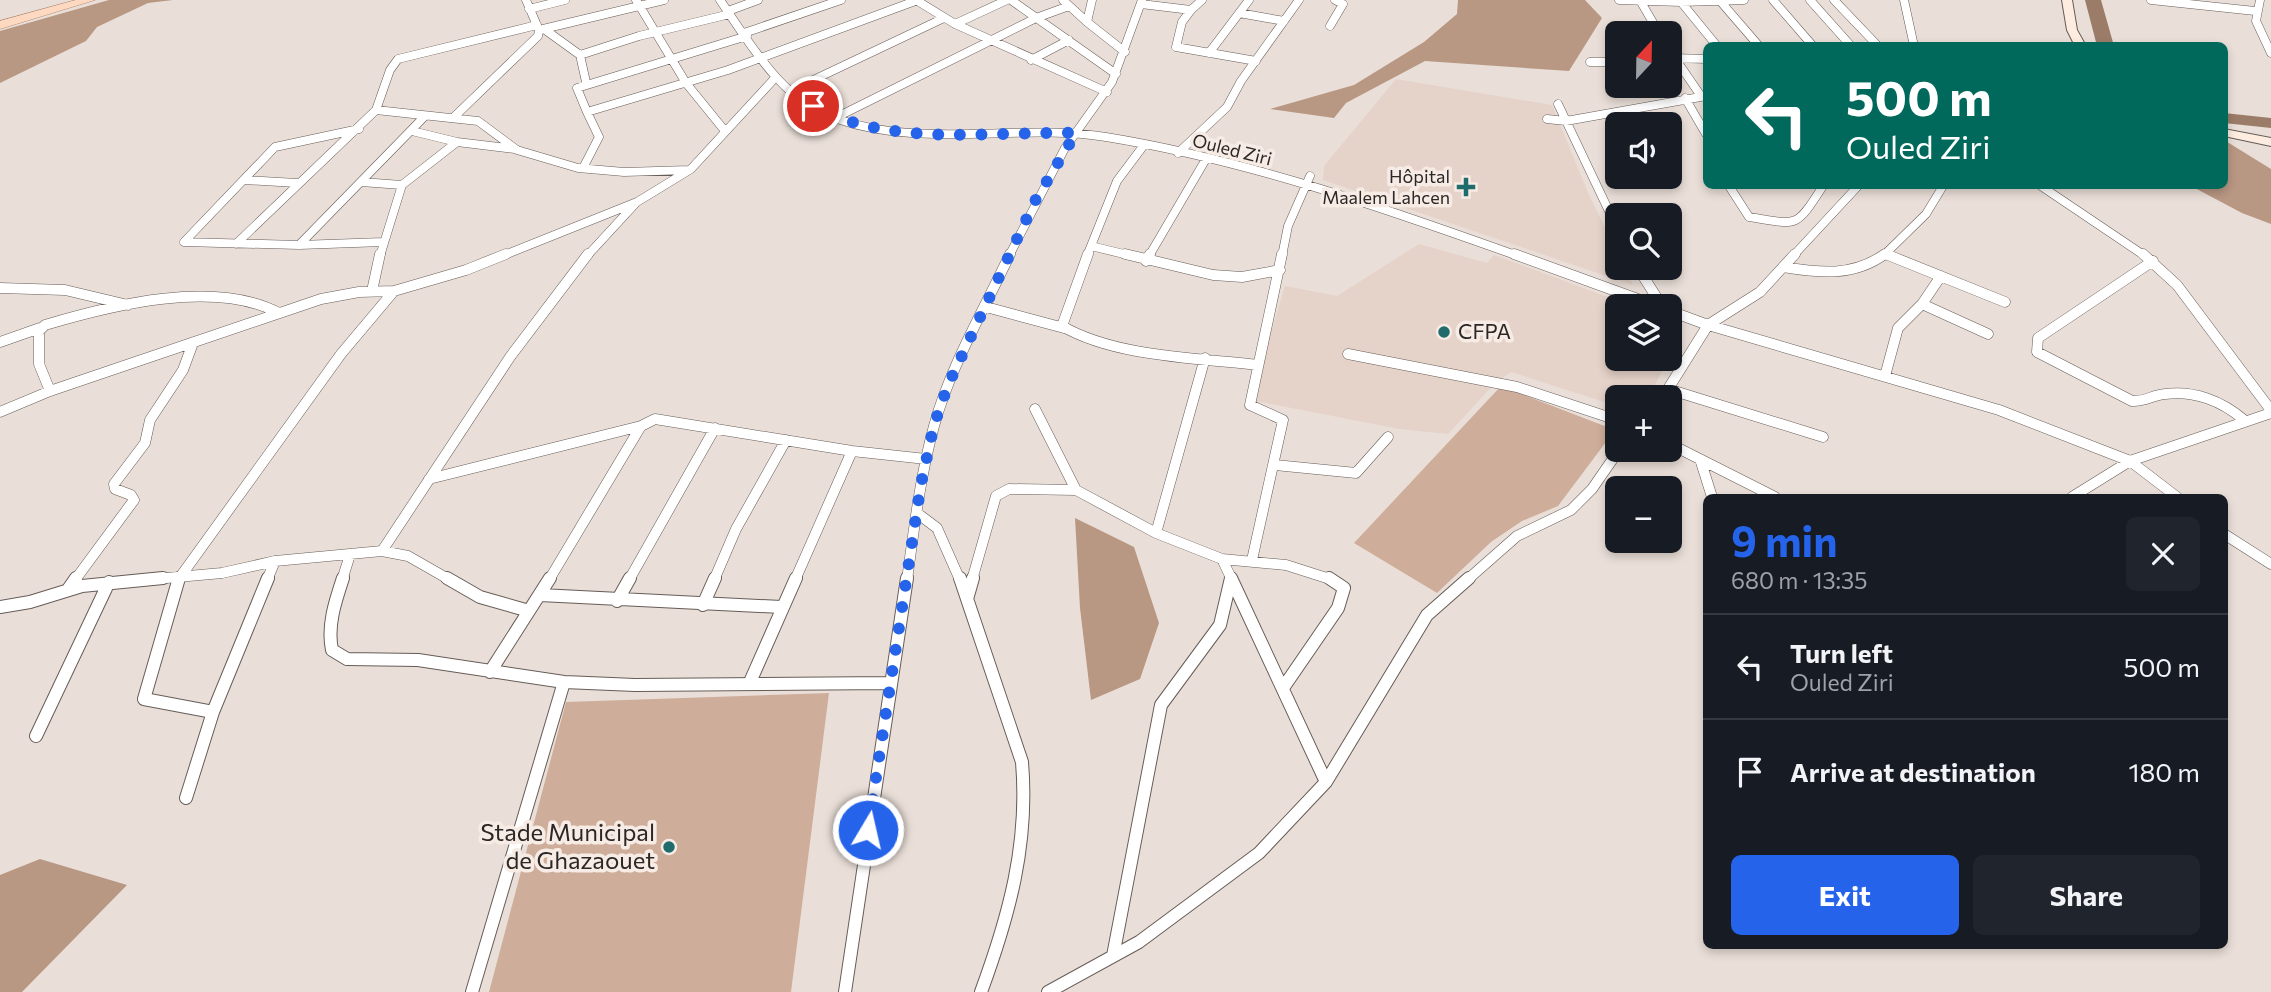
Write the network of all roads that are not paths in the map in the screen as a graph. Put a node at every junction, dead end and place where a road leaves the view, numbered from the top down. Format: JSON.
{"nodes":[{"id":1,"x":89,"y":0,"type":"edge"},
{"id":2,"x":565,"y":0,"type":"edge"},
{"id":3,"x":664,"y":0,"type":"edge"},
{"id":4,"x":720,"y":0,"type":"edge"},
{"id":5,"x":758,"y":0,"type":"edge"},
{"id":6,"x":841,"y":0,"type":"edge"},
{"id":7,"x":916,"y":0,"type":"edge"},
{"id":8,"x":1009,"y":0,"type":"edge"},
{"id":9,"x":1092,"y":0,"type":"edge"},
{"id":10,"x":1202,"y":0,"type":"edge"},
{"id":11,"x":1249,"y":0,"type":"edge"},
{"id":12,"x":1299,"y":0,"type":"edge"},
{"id":13,"x":1335,"y":0,"type":"edge"},
{"id":14,"x":1619,"y":0,"type":"edge"},
{"id":15,"x":1744,"y":0,"type":"edge"},
{"id":16,"x":1773,"y":0,"type":"edge"},
{"id":17,"x":1810,"y":0,"type":"edge"},
{"id":18,"x":1834,"y":0,"type":"edge"},
{"id":19,"x":1905,"y":0,"type":"edge"},
{"id":20,"x":2067,"y":0,"type":"edge"},
{"id":21,"x":2151,"y":0,"type":"edge"},
{"id":22,"x":2260,"y":0,"type":"edge"},
{"id":23,"x":1731,"y":1,"type":"edge"},
{"id":24,"x":1142,"y":2,"type":"edge"},
{"id":25,"x":1641,"y":2,"type":"junction"},
{"id":26,"x":1681,"y":2,"type":"junction"},
{"id":27,"x":1721,"y":2,"type":"junction"},
{"id":28,"x":638,"y":3,"type":"edge"},
{"id":29,"x":1066,"y":3,"type":"edge"},
{"id":30,"x":528,"y":4,"type":"edge"},
{"id":31,"x":1191,"y":10,"type":"junction"},
{"id":32,"x":2255,"y":11,"type":"junction"},
{"id":33,"x":729,"y":13,"type":"junction"},
{"id":34,"x":1239,"y":13,"type":"junction"},
{"id":35,"x":944,"y":18,"type":"junction"},
{"id":36,"x":1037,"y":18,"type":"junction"},
{"id":37,"x":1284,"y":21,"type":"junction"},
{"id":38,"x":1652,"y":21,"type":"edge"},
{"id":39,"x":1087,"y":22,"type":"junction"},
{"id":40,"x":955,"y":24,"type":"junction"},
{"id":41,"x":0,"y":25,"type":"edge"},
{"id":42,"x":1330,"y":26,"type":"dead end"},
{"id":43,"x":540,"y":28,"type":"junction"},
{"id":44,"x":656,"y":32,"type":"junction"},
{"id":45,"x":746,"y":34,"type":"junction"},
{"id":46,"x":2260,"y":34,"type":"junction"},
{"id":47,"x":2271,"y":35,"type":"edge"},
{"id":48,"x":1069,"y":40,"type":"junction"},
{"id":49,"x":992,"y":41,"type":"junction"},
{"id":50,"x":1714,"y":42,"type":"edge"},
{"id":51,"x":1756,"y":42,"type":"edge"},
{"id":52,"x":1810,"y":42,"type":"edge"},
{"id":53,"x":1847,"y":42,"type":"edge"},
{"id":54,"x":1874,"y":42,"type":"edge"},
{"id":55,"x":1913,"y":42,"type":"edge"},
{"id":56,"x":2079,"y":42,"type":"edge"},
{"id":57,"x":1125,"y":52,"type":"junction"},
{"id":58,"x":1209,"y":53,"type":"junction"},
{"id":59,"x":2271,"y":53,"type":"edge"},
{"id":60,"x":580,"y":55,"type":"junction"},
{"id":61,"x":762,"y":57,"type":"junction"},
{"id":62,"x":669,"y":58,"type":"junction"},
{"id":63,"x":1682,"y":58,"type":"edge"},
{"id":64,"x":1703,"y":59,"type":"edge"},
{"id":65,"x":1031,"y":60,"type":"junction"},
{"id":66,"x":1256,"y":61,"type":"junction"},
{"id":67,"x":1590,"y":62,"type":"dead end"},
{"id":68,"x":1605,"y":62,"type":"edge"},
{"id":69,"x":1682,"y":70,"type":"edge"},
{"id":70,"x":1116,"y":74,"type":"junction"},
{"id":71,"x":775,"y":78,"type":"junction"},
{"id":72,"x":586,"y":82,"type":"junction"},
{"id":73,"x":686,"y":83,"type":"junction"},
{"id":74,"x":789,"y":92,"type":"junction"},
{"id":75,"x":1107,"y":92,"type":"junction"},
{"id":76,"x":1703,"y":95,"type":"edge"},
{"id":77,"x":1703,"y":96,"type":"edge"},
{"id":78,"x":1685,"y":97,"type":"junction"},
{"id":79,"x":1558,"y":104,"type":"dead end"},
{"id":80,"x":376,"y":110,"type":"junction"},
{"id":81,"x":587,"y":112,"type":"junction"},
{"id":82,"x":425,"y":116,"type":"junction"},
{"id":83,"x":454,"y":117,"type":"junction"},
{"id":84,"x":835,"y":118,"type":"junction"},
{"id":85,"x":1547,"y":119,"type":"dead end"},
{"id":86,"x":1566,"y":121,"type":"junction"},
{"id":87,"x":1703,"y":126,"type":"edge"},
{"id":88,"x":359,"y":129,"type":"junction"},
{"id":89,"x":412,"y":131,"type":"junction"},
{"id":90,"x":725,"y":131,"type":"junction"},
{"id":91,"x":1076,"y":133,"type":"junction"},
{"id":92,"x":2228,"y":133,"type":"edge"},
{"id":93,"x":457,"y":142,"type":"junction"},
{"id":94,"x":2271,"y":142,"type":"edge"},
{"id":95,"x":1144,"y":145,"type":"junction"},
{"id":96,"x":515,"y":149,"type":"junction"},
{"id":97,"x":1178,"y":153,"type":"junction"},
{"id":98,"x":1206,"y":159,"type":"junction"},
{"id":99,"x":583,"y":168,"type":"junction"},
{"id":100,"x":691,"y":169,"type":"junction"},
{"id":101,"x":1310,"y":176,"type":"dead end"},
{"id":102,"x":244,"y":180,"type":"junction"},
{"id":103,"x":361,"y":182,"type":"junction"},
{"id":104,"x":297,"y":183,"type":"junction"},
{"id":105,"x":402,"y":185,"type":"junction"},
{"id":106,"x":1306,"y":186,"type":"junction"},
{"id":107,"x":1731,"y":189,"type":"edge"},
{"id":108,"x":1821,"y":189,"type":"edge"},
{"id":109,"x":1855,"y":189,"type":"edge"},
{"id":110,"x":1941,"y":189,"type":"edge"},
{"id":111,"x":2045,"y":189,"type":"edge"},
{"id":112,"x":637,"y":202,"type":"junction"},
{"id":113,"x":1605,"y":203,"type":"edge"},
{"id":114,"x":383,"y":242,"type":"junction"},
{"id":115,"x":236,"y":244,"type":"junction"},
{"id":116,"x":299,"y":245,"type":"junction"},
{"id":117,"x":1091,"y":246,"type":"junction"},
{"id":118,"x":1888,"y":255,"type":"junction"},
{"id":119,"x":1146,"y":261,"type":"junction"},
{"id":120,"x":2153,"y":261,"type":"junction"},
{"id":121,"x":1783,"y":267,"type":"junction"},
{"id":122,"x":1280,"y":270,"type":"junction"},
{"id":123,"x":1941,"y":276,"type":"junction"},
{"id":124,"x":0,"y":288,"type":"edge"},
{"id":125,"x":372,"y":291,"type":"junction"},
{"id":126,"x":394,"y":291,"type":"junction"},
{"id":127,"x":1622,"y":294,"type":"edge"},
{"id":128,"x":2005,"y":302,"type":"dead end"},
{"id":129,"x":1922,"y":304,"type":"junction"},
{"id":130,"x":134,"y":306,"type":"junction"},
{"id":131,"x":986,"y":307,"type":"junction"},
{"id":132,"x":279,"y":313,"type":"junction"},
{"id":133,"x":1682,"y":315,"type":"edge"},
{"id":134,"x":1708,"y":325,"type":"junction"},
{"id":135,"x":40,"y":328,"type":"junction"},
{"id":136,"x":1064,"y":328,"type":"junction"},
{"id":137,"x":1988,"y":334,"type":"dead end"},
{"id":138,"x":0,"y":342,"type":"edge"},
{"id":139,"x":193,"y":343,"type":"junction"},
{"id":140,"x":1348,"y":354,"type":"dead end"},
{"id":141,"x":1205,"y":358,"type":"junction"},
{"id":142,"x":1258,"y":365,"type":"junction"},
{"id":143,"x":1885,"y":376,"type":"junction"},
{"id":144,"x":1671,"y":385,"type":"edge"},
{"id":145,"x":50,"y":391,"type":"junction"},
{"id":146,"x":1682,"y":397,"type":"edge"},
{"id":147,"x":1035,"y":409,"type":"dead end"},
{"id":148,"x":0,"y":412,"type":"edge"},
{"id":149,"x":2270,"y":412,"type":"edge"},
{"id":150,"x":1605,"y":416,"type":"edge"},
{"id":151,"x":2244,"y":420,"type":"junction"},
{"id":152,"x":641,"y":426,"type":"junction"},
{"id":153,"x":715,"y":428,"type":"junction"},
{"id":154,"x":1388,"y":437,"type":"dead end"},
{"id":155,"x":1823,"y":437,"type":"dead end"},
{"id":156,"x":786,"y":440,"type":"junction"},
{"id":157,"x":1682,"y":450,"type":"edge"},
{"id":158,"x":852,"y":451,"type":"junction"},
{"id":159,"x":926,"y":459,"type":"junction"},
{"id":160,"x":1700,"y":459,"type":"junction"},
{"id":161,"x":2130,"y":461,"type":"junction"},
{"id":162,"x":1611,"y":462,"type":"edge"},
{"id":163,"x":1275,"y":465,"type":"junction"},
{"id":164,"x":429,"y":480,"type":"junction"},
{"id":165,"x":1076,"y":490,"type":"junction"},
{"id":166,"x":1711,"y":494,"type":"edge"},
{"id":167,"x":1769,"y":494,"type":"edge"},
{"id":168,"x":2077,"y":494,"type":"edge"},
{"id":169,"x":2173,"y":494,"type":"edge"},
{"id":170,"x":917,"y":513,"type":"junction"},
{"id":171,"x":1156,"y":533,"type":"junction"},
{"id":172,"x":2228,"y":537,"type":"edge"},
{"id":173,"x":382,"y":551,"type":"junction"},
{"id":174,"x":350,"y":555,"type":"junction"},
{"id":175,"x":1223,"y":559,"type":"junction"},
{"id":176,"x":1252,"y":560,"type":"junction"},
{"id":177,"x":275,"y":561,"type":"junction"},
{"id":178,"x":2271,"y":564,"type":"edge"},
{"id":179,"x":1231,"y":577,"type":"junction"},
{"id":180,"x":179,"y":578,"type":"junction"},
{"id":181,"x":109,"y":583,"type":"junction"},
{"id":182,"x":69,"y":588,"type":"junction"},
{"id":183,"x":540,"y":595,"type":"junction"},
{"id":184,"x":617,"y":601,"type":"junction"},
{"id":185,"x":966,"y":601,"type":"junction"},
{"id":186,"x":704,"y":605,"type":"junction"},
{"id":187,"x":0,"y":607,"type":"edge"},
{"id":188,"x":781,"y":607,"type":"junction"},
{"id":189,"x":529,"y":611,"type":"junction"},
{"id":190,"x":490,"y":672,"type":"junction"},
{"id":191,"x":564,"y":682,"type":"junction"},
{"id":192,"x":750,"y":682,"type":"junction"},
{"id":193,"x":891,"y":682,"type":"junction"},
{"id":194,"x":1283,"y":688,"type":"junction"},
{"id":195,"x":213,"y":712,"type":"junction"},
{"id":196,"x":36,"y":736,"type":"dead end"},
{"id":197,"x":1326,"y":782,"type":"junction"},
{"id":198,"x":186,"y":798,"type":"dead end"},
{"id":199,"x":1113,"y":956,"type":"junction"},
{"id":200,"x":472,"y":992,"type":"edge"},
{"id":201,"x":845,"y":992,"type":"edge"},
{"id":202,"x":981,"y":992,"type":"edge"},
{"id":203,"x":1048,"y":992,"type":"edge"}],
"edges":[{"from":1,"to":41,"type":"main road"},
{"from":2,"to":30,"type":"street"},
{"from":3,"to":28,"type":"street"},
{"from":4,"to":33,"type":"street","name":"Ouled Ziri"},
{"from":5,"to":33,"type":"street"},
{"from":6,"to":45,"type":"street"},
{"from":7,"to":35,"type":"street"},
{"from":7,"to":61,"type":"street"},
{"from":8,"to":36,"type":"street"},
{"from":8,"to":40,"type":"street"},
{"from":9,"to":39,"type":"street"},
{"from":10,"to":31,"type":"street"},
{"from":11,"to":34,"type":"street"},
{"from":12,"to":37,"type":"street"},
{"from":13,"to":42,"type":"street"},
{"from":14,"to":25,"type":"street"},
{"from":15,"to":23,"type":"street"},
{"from":16,"to":52,"type":"street"},
{"from":17,"to":53,"type":"street"},
{"from":18,"to":54,"type":"street"},
{"from":19,"to":55,"type":"street"},
{"from":20,"to":56,"type":"main road"},
{"from":21,"to":32,"type":"street"},
{"from":22,"to":32,"type":"street"},
{"from":23,"to":27,"type":"street"},
{"from":24,"to":31,"type":"street"},
{"from":24,"to":57,"type":"street"},
{"from":25,"to":26,"type":"street"},
{"from":25,"to":38,"type":"street"},
{"from":26,"to":27,"type":"street"},
{"from":26,"to":50,"type":"street"},
{"from":27,"to":51,"type":"street"},
{"from":28,"to":43,"type":"street"},
{"from":28,"to":44,"type":"street"},
{"from":29,"to":36,"type":"street"},
{"from":29,"to":39,"type":"street"},
{"from":30,"to":43,"type":"street"},
{"from":31,"to":58,"type":"street"},
{"from":32,"to":46,"type":"street"},
{"from":33,"to":44,"type":"street"},
{"from":33,"to":45,"type":"street","name":"Ouled Ziri"},
{"from":34,"to":37,"type":"street"},
{"from":34,"to":58,"type":"street"},
{"from":35,"to":40,"type":"street"},
{"from":35,"to":74,"type":"street"},
{"from":36,"to":48,"type":"street"},
{"from":36,"to":49,"type":"street"},
{"from":37,"to":66,"type":"street"},
{"from":39,"to":57,"type":"street"},
{"from":40,"to":49,"type":"street"},
{"from":43,"to":60,"type":"street"},
{"from":43,"to":80,"type":"street"},
{"from":43,"to":83,"type":"street"},
{"from":44,"to":60,"type":"street"},
{"from":44,"to":62,"type":"street"},
{"from":45,"to":61,"type":"street","name":"Ouled Ziri"},
{"from":45,"to":62,"type":"street"},
{"from":46,"to":47,"type":"street"},
{"from":46,"to":59,"type":"street"},
{"from":48,"to":65,"type":"street"},
{"from":48,"to":70,"type":"street"},
{"from":49,"to":65,"type":"street"},
{"from":49,"to":84,"type":"street"},
{"from":57,"to":70,"type":"street"},
{"from":58,"to":66,"type":"street"},
{"from":60,"to":72,"type":"street"},
{"from":61,"to":71,"type":"street","name":"Ouled Ziri"},
{"from":61,"to":73,"type":"street"},
{"from":62,"to":72,"type":"street"},
{"from":62,"to":73,"type":"street"},
{"from":63,"to":64,"type":"street"},
{"from":65,"to":75,"type":"street"},
{"from":66,"to":97,"type":"street"},
{"from":67,"to":68,"type":"street"},
{"from":69,"to":76,"type":"street"},
{"from":70,"to":75,"type":"street"},
{"from":71,"to":74,"type":"street","name":"Ouled Ziri"},
{"from":71,"to":90,"type":"street"},
{"from":72,"to":81,"type":"street"},
{"from":73,"to":81,"type":"street"},
{"from":73,"to":90,"type":"street"},
{"from":74,"to":84,"type":"street","name":"Ouled Ziri"},
{"from":75,"to":91,"type":"street"},
{"from":77,"to":78,"type":"street"},
{"from":78,"to":86,"type":"street"},
{"from":78,"to":87,"type":"street"},
{"from":79,"to":86,"type":"street"},
{"from":80,"to":82,"type":"street"},
{"from":80,"to":88,"type":"street"},
{"from":81,"to":99,"type":"street"},
{"from":82,"to":83,"type":"street"},
{"from":82,"to":89,"type":"street"},
{"from":83,"to":96,"type":"street"},
{"from":84,"to":91,"type":"street","name":"Ouled Ziri"},
{"from":85,"to":86,"type":"street"},
{"from":86,"to":113,"type":"street"},
{"from":88,"to":102,"type":"street"},
{"from":88,"to":104,"type":"street"},
{"from":89,"to":93,"type":"street"},
{"from":89,"to":103,"type":"street"},
{"from":90,"to":100,"type":"street"},
{"from":91,"to":95,"type":"street","name":"Ouled Ziri"},
{"from":91,"to":131,"type":"street"},
{"from":92,"to":94,"type":"main road"},
{"from":93,"to":96,"type":"street"},
{"from":93,"to":105,"type":"street"},
{"from":95,"to":97,"type":"street","name":"Ouled Ziri"},
{"from":95,"to":117,"type":"street"},
{"from":96,"to":99,"type":"street"},
{"from":97,"to":98,"type":"street","name":"Ouled Ziri"},
{"from":98,"to":106,"type":"street","name":"Ouled Ziri"},
{"from":98,"to":119,"type":"street"},
{"from":99,"to":100,"type":"street"},
{"from":100,"to":112,"type":"street"},
{"from":101,"to":106,"type":"street"},
{"from":102,"to":104,"type":"street"},
{"from":102,"to":115,"type":"street"},
{"from":103,"to":105,"type":"street"},
{"from":103,"to":116,"type":"street"},
{"from":104,"to":115,"type":"street"},
{"from":105,"to":114,"type":"street"},
{"from":106,"to":122,"type":"street"},
{"from":106,"to":127,"type":"street","name":"Ouled Ziri"},
{"from":107,"to":108,"type":"street"},
{"from":109,"to":121,"type":"street"},
{"from":110,"to":118,"type":"street"},
{"from":111,"to":120,"type":"street"},
{"from":112,"to":126,"type":"street"},
{"from":112,"to":164,"type":"street"},
{"from":114,"to":116,"type":"street"},
{"from":114,"to":125,"type":"street"},
{"from":115,"to":116,"type":"street"},
{"from":117,"to":119,"type":"street"},
{"from":117,"to":136,"type":"street"},
{"from":118,"to":121,"type":"street"},
{"from":118,"to":123,"type":"street"},
{"from":119,"to":122,"type":"street"},
{"from":120,"to":149,"type":"street"},
{"from":120,"to":151,"type":"street"},
{"from":121,"to":134,"type":"street"},
{"from":122,"to":142,"type":"street"},
{"from":123,"to":128,"type":"street"},
{"from":123,"to":129,"type":"street"},
{"from":124,"to":130,"type":"street"},
{"from":125,"to":126,"type":"street"},
{"from":125,"to":132,"type":"street"},
{"from":126,"to":180,"type":"street"},
{"from":129,"to":137,"type":"street"},
{"from":129,"to":143,"type":"street"},
{"from":130,"to":132,"type":"street"},
{"from":130,"to":135,"type":"street"},
{"from":131,"to":136,"type":"street"},
{"from":131,"to":159,"type":"street"},
{"from":132,"to":139,"type":"street"},
{"from":133,"to":134,"type":"street"},
{"from":134,"to":143,"type":"street"},
{"from":134,"to":144,"type":"street"},
{"from":135,"to":138,"type":"street"},
{"from":135,"to":145,"type":"street"},
{"from":136,"to":141,"type":"street"},
{"from":139,"to":145,"type":"street"},
{"from":139,"to":182,"type":"street"},
{"from":140,"to":150,"type":"street"},
{"from":141,"to":142,"type":"street"},
{"from":141,"to":171,"type":"street"},
{"from":142,"to":163,"type":"street"},
{"from":143,"to":161,"type":"street"},
{"from":145,"to":148,"type":"street"},
{"from":146,"to":155,"type":"street"},
{"from":147,"to":165,"type":"street"},
{"from":149,"to":151,"type":"street"},
{"from":151,"to":161,"type":"street"},
{"from":152,"to":153,"type":"street"},
{"from":152,"to":164,"type":"street"},
{"from":152,"to":183,"type":"street"},
{"from":153,"to":156,"type":"street"},
{"from":153,"to":184,"type":"street"},
{"from":154,"to":163,"type":"street"},
{"from":156,"to":158,"type":"street"},
{"from":156,"to":186,"type":"street"},
{"from":157,"to":160,"type":"street"},
{"from":158,"to":159,"type":"street"},
{"from":158,"to":188,"type":"street"},
{"from":159,"to":170,"type":"street"},
{"from":160,"to":166,"type":"street"},
{"from":160,"to":167,"type":"street"},
{"from":161,"to":168,"type":"street"},
{"from":161,"to":169,"type":"street"},
{"from":162,"to":197,"type":"street"},
{"from":163,"to":176,"type":"street"},
{"from":164,"to":173,"type":"street"},
{"from":165,"to":171,"type":"street"},
{"from":165,"to":185,"type":"street"},
{"from":170,"to":185,"type":"street"},
{"from":170,"to":193,"type":"street"},
{"from":171,"to":175,"type":"street"},
{"from":172,"to":178,"type":"street"},
{"from":173,"to":174,"type":"street"},
{"from":173,"to":189,"type":"street"},
{"from":174,"to":177,"type":"street"},
{"from":174,"to":190,"type":"street"},
{"from":175,"to":176,"type":"street"},
{"from":175,"to":179,"type":"street"},
{"from":176,"to":194,"type":"street"},
{"from":177,"to":180,"type":"street"},
{"from":177,"to":195,"type":"street"},
{"from":179,"to":194,"type":"street"},
{"from":179,"to":199,"type":"street"},
{"from":180,"to":181,"type":"street"},
{"from":180,"to":195,"type":"street"},
{"from":181,"to":182,"type":"street"},
{"from":181,"to":196,"type":"street"},
{"from":182,"to":187,"type":"street"},
{"from":183,"to":184,"type":"street"},
{"from":183,"to":189,"type":"street"},
{"from":184,"to":186,"type":"street"},
{"from":185,"to":202,"type":"street"},
{"from":186,"to":188,"type":"street"},
{"from":188,"to":192,"type":"street"},
{"from":189,"to":190,"type":"street"},
{"from":190,"to":191,"type":"street"},
{"from":191,"to":192,"type":"street"},
{"from":191,"to":200,"type":"street"},
{"from":192,"to":193,"type":"street"},
{"from":193,"to":201,"type":"street"},
{"from":194,"to":197,"type":"street"},
{"from":195,"to":198,"type":"street"},
{"from":197,"to":199,"type":"street"},
{"from":199,"to":203,"type":"street"}]}
